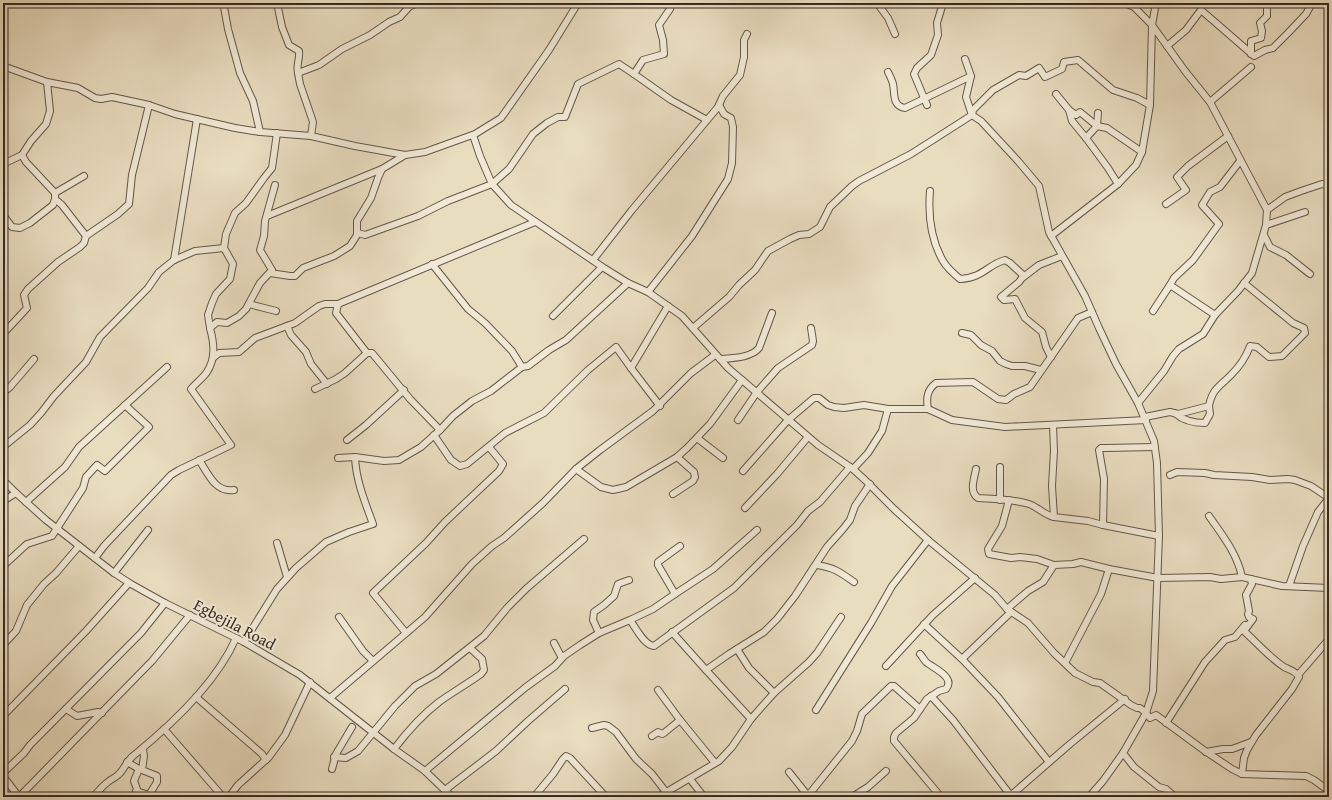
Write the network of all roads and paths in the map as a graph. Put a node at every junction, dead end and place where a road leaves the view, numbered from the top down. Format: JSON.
{"nodes":[{"id":1,"x":277,"y":3,"type":"edge"},
{"id":2,"x":418,"y":3,"type":"edge"},
{"id":3,"x":578,"y":3,"type":"edge"},
{"id":4,"x":672,"y":3,"type":"edge"},
{"id":5,"x":878,"y":3,"type":"edge"},
{"id":6,"x":943,"y":3,"type":"edge"},
{"id":7,"x":1125,"y":3,"type":"edge"},
{"id":8,"x":1156,"y":3,"type":"edge"},
{"id":9,"x":1267,"y":3,"type":"edge"},
{"id":10,"x":1312,"y":3,"type":"edge"},
{"id":11,"x":224,"y":4,"type":"edge"},
{"id":12,"x":1152,"y":24,"type":"junction"},
{"id":13,"x":747,"y":34,"type":"dead end"},
{"id":14,"x":895,"y":34,"type":"dead end"},
{"id":15,"x":1167,"y":46,"type":"junction"},
{"id":16,"x":1251,"y":54,"type":"junction"},
{"id":17,"x":965,"y":59,"type":"dead end"},
{"id":18,"x":3,"y":66,"type":"edge"},
{"id":19,"x":1251,"y":67,"type":"dead end"},
{"id":20,"x":888,"y":72,"type":"dead end"},
{"id":21,"x":298,"y":73,"type":"junction"},
{"id":22,"x":634,"y":74,"type":"junction"},
{"id":23,"x":971,"y":76,"type":"junction"},
{"id":24,"x":47,"y":82,"type":"junction"},
{"id":25,"x":1056,"y":94,"type":"dead end"},
{"id":26,"x":924,"y":99,"type":"junction"},
{"id":27,"x":1210,"y":102,"type":"junction"},
{"id":28,"x":149,"y":105,"type":"junction"},
{"id":29,"x":719,"y":105,"type":"junction"},
{"id":30,"x":927,"y":105,"type":"dead end"},
{"id":31,"x":1150,"y":105,"type":"junction"},
{"id":32,"x":1069,"y":110,"type":"junction"},
{"id":33,"x":1098,"y":113,"type":"dead end"},
{"id":34,"x":972,"y":115,"type":"junction"},
{"id":35,"x":197,"y":119,"type":"junction"},
{"id":36,"x":707,"y":120,"type":"junction"},
{"id":37,"x":1097,"y":126,"type":"junction"},
{"id":38,"x":260,"y":132,"type":"junction"},
{"id":39,"x":277,"y":133,"type":"junction"},
{"id":40,"x":473,"y":135,"type":"junction"},
{"id":41,"x":311,"y":136,"type":"junction"},
{"id":42,"x":1228,"y":136,"type":"junction"},
{"id":43,"x":1086,"y":138,"type":"junction"},
{"id":44,"x":1142,"y":152,"type":"junction"},
{"id":45,"x":22,"y":154,"type":"junction"},
{"id":46,"x":405,"y":155,"type":"junction"},
{"id":47,"x":1240,"y":161,"type":"junction"},
{"id":48,"x":3,"y":164,"type":"edge"},
{"id":49,"x":382,"y":169,"type":"junction"},
{"id":50,"x":84,"y":176,"type":"dead end"},
{"id":51,"x":492,"y":184,"type":"junction"},
{"id":52,"x":1118,"y":184,"type":"junction"},
{"id":53,"x":275,"y":185,"type":"dead end"},
{"id":54,"x":1329,"y":186,"type":"edge"},
{"id":55,"x":930,"y":191,"type":"dead end"},
{"id":56,"x":55,"y":196,"type":"junction"},
{"id":57,"x":1166,"y":204,"type":"dead end"},
{"id":58,"x":1267,"y":210,"type":"junction"},
{"id":59,"x":1305,"y":212,"type":"dead end"},
{"id":60,"x":3,"y":215,"type":"edge"},
{"id":61,"x":267,"y":216,"type":"junction"},
{"id":62,"x":534,"y":222,"type":"junction"},
{"id":63,"x":1266,"y":226,"type":"junction"},
{"id":64,"x":358,"y":233,"type":"junction"},
{"id":65,"x":1264,"y":235,"type":"junction"},
{"id":66,"x":86,"y":236,"type":"junction"},
{"id":67,"x":1051,"y":236,"type":"junction"},
{"id":68,"x":224,"y":248,"type":"junction"},
{"id":69,"x":1062,"y":256,"type":"junction"},
{"id":70,"x":174,"y":260,"type":"junction"},
{"id":71,"x":593,"y":260,"type":"junction"},
{"id":72,"x":432,"y":264,"type":"junction"},
{"id":73,"x":602,"y":267,"type":"junction"},
{"id":74,"x":270,"y":273,"type":"junction"},
{"id":75,"x":1310,"y":274,"type":"dead end"},
{"id":76,"x":1024,"y":276,"type":"junction"},
{"id":77,"x":628,"y":283,"type":"junction"},
{"id":78,"x":1244,"y":283,"type":"junction"},
{"id":79,"x":1170,"y":285,"type":"junction"},
{"id":80,"x":648,"y":292,"type":"junction"},
{"id":81,"x":249,"y":304,"type":"junction"},
{"id":82,"x":338,"y":304,"type":"junction"},
{"id":83,"x":668,"y":306,"type":"junction"},
{"id":84,"x":276,"y":311,"type":"dead end"},
{"id":85,"x":1153,"y":311,"type":"dead end"},
{"id":86,"x":1092,"y":312,"type":"junction"},
{"id":87,"x":772,"y":313,"type":"dead end"},
{"id":88,"x":1215,"y":315,"type":"junction"},
{"id":89,"x":553,"y":316,"type":"dead end"},
{"id":90,"x":287,"y":326,"type":"junction"},
{"id":91,"x":210,"y":328,"type":"junction"},
{"id":92,"x":693,"y":328,"type":"junction"},
{"id":93,"x":811,"y":328,"type":"dead end"},
{"id":94,"x":962,"y":333,"type":"dead end"},
{"id":95,"x":3,"y":334,"type":"edge"},
{"id":96,"x":367,"y":353,"type":"junction"},
{"id":97,"x":718,"y":357,"type":"junction"},
{"id":98,"x":1051,"y":357,"type":"junction"},
{"id":99,"x":213,"y":358,"type":"junction"},
{"id":100,"x":34,"y":359,"type":"dead end"},
{"id":101,"x":167,"y":367,"type":"dead end"},
{"id":102,"x":522,"y":367,"type":"junction"},
{"id":103,"x":631,"y":368,"type":"junction"},
{"id":104,"x":1041,"y":370,"type":"junction"},
{"id":105,"x":742,"y":380,"type":"junction"},
{"id":106,"x":327,"y":384,"type":"junction"},
{"id":107,"x":315,"y":389,"type":"dead end"},
{"id":108,"x":404,"y":390,"type":"junction"},
{"id":109,"x":756,"y":392,"type":"junction"},
{"id":110,"x":3,"y":393,"type":"edge"},
{"id":111,"x":1138,"y":404,"type":"junction"},
{"id":112,"x":125,"y":405,"type":"junction"},
{"id":113,"x":660,"y":406,"type":"junction"},
{"id":114,"x":1209,"y":406,"type":"junction"},
{"id":115,"x":888,"y":409,"type":"junction"},
{"id":116,"x":928,"y":409,"type":"junction"},
{"id":117,"x":1176,"y":414,"type":"junction"},
{"id":118,"x":1145,"y":418,"type":"junction"},
{"id":119,"x":738,"y":420,"type":"dead end"},
{"id":120,"x":788,"y":420,"type":"junction"},
{"id":121,"x":1053,"y":425,"type":"junction"},
{"id":122,"x":440,"y":430,"type":"junction"},
{"id":123,"x":434,"y":435,"type":"junction"},
{"id":124,"x":808,"y":437,"type":"junction"},
{"id":125,"x":697,"y":438,"type":"junction"},
{"id":126,"x":347,"y":440,"type":"dead end"},
{"id":127,"x":489,"y":447,"type":"junction"},
{"id":128,"x":1155,"y":447,"type":"junction"},
{"id":129,"x":3,"y":448,"type":"edge"},
{"id":130,"x":355,"y":457,"type":"junction"},
{"id":131,"x":677,"y":457,"type":"junction"},
{"id":132,"x":338,"y":458,"type":"dead end"},
{"id":133,"x":723,"y":458,"type":"dead end"},
{"id":134,"x":198,"y":460,"type":"junction"},
{"id":135,"x":1000,"y":466,"type":"dead end"},
{"id":136,"x":851,"y":468,"type":"junction"},
{"id":137,"x":576,"y":469,"type":"junction"},
{"id":138,"x":976,"y":469,"type":"dead end"},
{"id":139,"x":743,"y":471,"type":"dead end"},
{"id":140,"x":1170,"y":475,"type":"dead end"},
{"id":141,"x":3,"y":480,"type":"edge"},
{"id":142,"x":870,"y":484,"type":"junction"},
{"id":143,"x":234,"y":490,"type":"dead end"},
{"id":144,"x":16,"y":493,"type":"junction"},
{"id":145,"x":673,"y":494,"type":"dead end"},
{"id":146,"x":1000,"y":500,"type":"junction"},
{"id":147,"x":1009,"y":500,"type":"junction"},
{"id":148,"x":3,"y":501,"type":"edge"},
{"id":149,"x":26,"y":502,"type":"junction"},
{"id":150,"x":1326,"y":506,"type":"edge"},
{"id":151,"x":745,"y":508,"type":"dead end"},
{"id":152,"x":1209,"y":516,"type":"dead end"},
{"id":153,"x":1054,"y":517,"type":"junction"},
{"id":154,"x":1103,"y":525,"type":"junction"},
{"id":155,"x":57,"y":527,"type":"junction"},
{"id":156,"x":148,"y":530,"type":"dead end"},
{"id":157,"x":757,"y":530,"type":"dead end"},
{"id":158,"x":1159,"y":536,"type":"junction"},
{"id":159,"x":584,"y":539,"type":"dead end"},
{"id":160,"x":928,"y":540,"type":"junction"},
{"id":161,"x":278,"y":543,"type":"dead end"},
{"id":162,"x":79,"y":546,"type":"junction"},
{"id":163,"x":680,"y":546,"type":"dead end"},
{"id":164,"x":95,"y":558,"type":"junction"},
{"id":165,"x":816,"y":565,"type":"junction"},
{"id":166,"x":1054,"y":565,"type":"junction"},
{"id":167,"x":3,"y":566,"type":"edge"},
{"id":168,"x":1109,"y":569,"type":"junction"},
{"id":169,"x":114,"y":573,"type":"junction"},
{"id":170,"x":287,"y":577,"type":"junction"},
{"id":171,"x":1242,"y":577,"type":"junction"},
{"id":172,"x":975,"y":578,"type":"junction"},
{"id":173,"x":1158,"y":578,"type":"junction"},
{"id":174,"x":629,"y":580,"type":"dead end"},
{"id":175,"x":1251,"y":580,"type":"junction"},
{"id":176,"x":854,"y":582,"type":"dead end"},
{"id":177,"x":129,"y":583,"type":"junction"},
{"id":178,"x":1289,"y":586,"type":"junction"},
{"id":179,"x":1329,"y":588,"type":"edge"},
{"id":180,"x":675,"y":594,"type":"junction"},
{"id":181,"x":164,"y":603,"type":"junction"},
{"id":182,"x":1009,"y":610,"type":"junction"},
{"id":183,"x":190,"y":615,"type":"junction"},
{"id":184,"x":340,"y":617,"type":"dead end"},
{"id":185,"x":841,"y":617,"type":"dead end"},
{"id":186,"x":1250,"y":617,"type":"junction"},
{"id":187,"x":630,"y":620,"type":"junction"},
{"id":188,"x":924,"y":624,"type":"junction"},
{"id":189,"x":672,"y":632,"type":"junction"},
{"id":190,"x":406,"y":633,"type":"junction"},
{"id":191,"x":599,"y":633,"type":"junction"},
{"id":192,"x":236,"y":638,"type":"junction"},
{"id":193,"x":1329,"y":639,"type":"edge"},
{"id":194,"x":244,"y":642,"type":"junction"},
{"id":195,"x":554,"y":643,"type":"dead end"},
{"id":196,"x":3,"y":645,"type":"edge"},
{"id":197,"x":470,"y":648,"type":"junction"},
{"id":198,"x":737,"y":649,"type":"junction"},
{"id":199,"x":920,"y":654,"type":"dead end"},
{"id":200,"x":562,"y":658,"type":"junction"},
{"id":201,"x":962,"y":658,"type":"junction"},
{"id":202,"x":373,"y":661,"type":"junction"},
{"id":203,"x":1065,"y":663,"type":"junction"},
{"id":204,"x":886,"y":666,"type":"dead end"},
{"id":205,"x":706,"y":670,"type":"junction"},
{"id":206,"x":1298,"y":675,"type":"junction"},
{"id":207,"x":310,"y":682,"type":"junction"},
{"id":208,"x":565,"y":688,"type":"dead end"},
{"id":209,"x":658,"y":690,"type":"dead end"},
{"id":210,"x":774,"y":693,"type":"junction"},
{"id":211,"x":196,"y":696,"type":"junction"},
{"id":212,"x":931,"y":696,"type":"junction"},
{"id":213,"x":330,"y":698,"type":"junction"},
{"id":214,"x":1126,"y":701,"type":"junction"},
{"id":215,"x":66,"y":709,"type":"junction"},
{"id":216,"x":920,"y":709,"type":"junction"},
{"id":217,"x":816,"y":710,"type":"dead end"},
{"id":218,"x":1146,"y":713,"type":"junction"},
{"id":219,"x":102,"y":714,"type":"junction"},
{"id":220,"x":3,"y":716,"type":"edge"},
{"id":221,"x":751,"y":719,"type":"junction"},
{"id":222,"x":680,"y":720,"type":"junction"},
{"id":223,"x":1166,"y":723,"type":"junction"},
{"id":224,"x":352,"y":727,"type":"dead end"},
{"id":225,"x":592,"y":728,"type":"dead end"},
{"id":226,"x":164,"y":729,"type":"junction"},
{"id":227,"x":372,"y":732,"type":"junction"},
{"id":228,"x":652,"y":736,"type":"dead end"},
{"id":229,"x":1252,"y":742,"type":"junction"},
{"id":230,"x":143,"y":749,"type":"junction"},
{"id":231,"x":394,"y":750,"type":"junction"},
{"id":232,"x":1206,"y":752,"type":"junction"},
{"id":233,"x":1123,"y":753,"type":"junction"},
{"id":234,"x":334,"y":757,"type":"junction"},
{"id":235,"x":266,"y":760,"type":"junction"},
{"id":236,"x":127,"y":762,"type":"junction"},
{"id":237,"x":1049,"y":762,"type":"junction"},
{"id":238,"x":715,"y":763,"type":"junction"},
{"id":239,"x":332,"y":769,"type":"dead end"},
{"id":240,"x":424,"y":771,"type":"junction"},
{"id":241,"x":886,"y":771,"type":"dead end"},
{"id":242,"x":789,"y":772,"type":"dead end"},
{"id":243,"x":3,"y":773,"type":"edge"},
{"id":244,"x":1242,"y":774,"type":"junction"},
{"id":245,"x":3,"y":776,"type":"edge"},
{"id":246,"x":690,"y":779,"type":"junction"},
{"id":247,"x":445,"y":790,"type":"junction"},
{"id":248,"x":666,"y":792,"type":"junction"},
{"id":249,"x":1329,"y":792,"type":"edge"},
{"id":250,"x":939,"y":794,"type":"edge"},
{"id":251,"x":1010,"y":796,"type":"edge"},
{"id":252,"x":20,"y":797,"type":"edge"},
{"id":253,"x":93,"y":797,"type":"edge"},
{"id":254,"x":224,"y":797,"type":"edge"},
{"id":255,"x":229,"y":797,"type":"edge"},
{"id":256,"x":452,"y":797,"type":"edge"},
{"id":257,"x":534,"y":797,"type":"edge"},
{"id":258,"x":606,"y":797,"type":"edge"},
{"id":259,"x":658,"y":797,"type":"edge"},
{"id":260,"x":704,"y":797,"type":"edge"},
{"id":261,"x":808,"y":797,"type":"edge"},
{"id":262,"x":852,"y":797,"type":"edge"},
{"id":263,"x":930,"y":797,"type":"edge"},
{"id":264,"x":1089,"y":797,"type":"edge"},
{"id":265,"x":1176,"y":797,"type":"edge"}],
"edges":[{"from":1,"to":21,"type":"street"},
{"from":2,"to":21,"type":"street"},
{"from":3,"to":40,"type":"street"},
{"from":4,"to":22,"type":"street"},
{"from":5,"to":14,"type":"street"},
{"from":6,"to":26,"type":"street"},
{"from":7,"to":12,"type":"street"},
{"from":8,"to":12,"type":"street"},
{"from":9,"to":16,"type":"street"},
{"from":10,"to":16,"type":"street"},
{"from":11,"to":38,"type":"street"},
{"from":12,"to":15,"type":"street"},
{"from":12,"to":31,"type":"street"},
{"from":13,"to":29,"type":"street"},
{"from":15,"to":16,"type":"street"},
{"from":15,"to":27,"type":"street"},
{"from":17,"to":23,"type":"street"},
{"from":18,"to":24,"type":"street"},
{"from":19,"to":27,"type":"street"},
{"from":20,"to":26,"type":"street"},
{"from":21,"to":41,"type":"street"},
{"from":22,"to":36,"type":"street"},
{"from":22,"to":51,"type":"street"},
{"from":23,"to":26,"type":"street"},
{"from":23,"to":34,"type":"street"},
{"from":24,"to":28,"type":"street"},
{"from":24,"to":45,"type":"street"},
{"from":25,"to":32,"type":"street"},
{"from":26,"to":30,"type":"street"},
{"from":27,"to":42,"type":"street"},
{"from":28,"to":35,"type":"street"},
{"from":28,"to":66,"type":"street"},
{"from":29,"to":36,"type":"street"},
{"from":29,"to":80,"type":"street"},
{"from":31,"to":34,"type":"street"},
{"from":31,"to":44,"type":"street"},
{"from":32,"to":37,"type":"street"},
{"from":32,"to":43,"type":"street"},
{"from":33,"to":37,"type":"street"},
{"from":34,"to":67,"type":"street"},
{"from":34,"to":92,"type":"street"},
{"from":35,"to":38,"type":"street"},
{"from":35,"to":70,"type":"street"},
{"from":36,"to":71,"type":"street"},
{"from":37,"to":43,"type":"street"},
{"from":37,"to":44,"type":"street"},
{"from":38,"to":39,"type":"street"},
{"from":39,"to":41,"type":"street"},
{"from":39,"to":68,"type":"street"},
{"from":40,"to":46,"type":"street"},
{"from":40,"to":51,"type":"street"},
{"from":41,"to":46,"type":"street"},
{"from":42,"to":47,"type":"street"},
{"from":42,"to":57,"type":"street"},
{"from":43,"to":52,"type":"street"},
{"from":44,"to":52,"type":"street"},
{"from":45,"to":48,"type":"street"},
{"from":45,"to":56,"type":"street"},
{"from":46,"to":49,"type":"street"},
{"from":47,"to":58,"type":"street"},
{"from":47,"to":79,"type":"street"},
{"from":49,"to":61,"type":"street"},
{"from":49,"to":64,"type":"street"},
{"from":50,"to":56,"type":"street"},
{"from":51,"to":62,"type":"street"},
{"from":51,"to":64,"type":"street"},
{"from":52,"to":67,"type":"street"},
{"from":53,"to":61,"type":"street"},
{"from":54,"to":58,"type":"street"},
{"from":55,"to":76,"type":"street"},
{"from":56,"to":60,"type":"street"},
{"from":56,"to":66,"type":"street"},
{"from":58,"to":63,"type":"street"},
{"from":59,"to":63,"type":"street"},
{"from":61,"to":74,"type":"street"},
{"from":62,"to":71,"type":"street"},
{"from":62,"to":72,"type":"street"},
{"from":63,"to":65,"type":"street"},
{"from":64,"to":74,"type":"street"},
{"from":65,"to":75,"type":"street"},
{"from":65,"to":78,"type":"street"},
{"from":66,"to":95,"type":"street"},
{"from":67,"to":69,"type":"street"},
{"from":68,"to":70,"type":"street"},
{"from":68,"to":91,"type":"street"},
{"from":69,"to":76,"type":"street"},
{"from":69,"to":86,"type":"street"},
{"from":70,"to":129,"type":"street"},
{"from":71,"to":73,"type":"street"},
{"from":72,"to":82,"type":"street"},
{"from":72,"to":102,"type":"street"},
{"from":73,"to":77,"type":"street"},
{"from":73,"to":89,"type":"street"},
{"from":74,"to":81,"type":"street"},
{"from":76,"to":98,"type":"street"},
{"from":77,"to":80,"type":"street"},
{"from":77,"to":102,"type":"street"},
{"from":78,"to":88,"type":"street"},
{"from":78,"to":114,"type":"street"},
{"from":79,"to":85,"type":"street"},
{"from":79,"to":88,"type":"street"},
{"from":80,"to":83,"type":"street"},
{"from":81,"to":84,"type":"street"},
{"from":81,"to":91,"type":"street"},
{"from":82,"to":90,"type":"street"},
{"from":82,"to":96,"type":"street"},
{"from":83,"to":92,"type":"street"},
{"from":83,"to":103,"type":"street"},
{"from":86,"to":98,"type":"street"},
{"from":86,"to":111,"type":"street"},
{"from":87,"to":97,"type":"street"},
{"from":88,"to":111,"type":"street"},
{"from":90,"to":99,"type":"street"},
{"from":90,"to":106,"type":"street"},
{"from":91,"to":99,"type":"street"},
{"from":92,"to":97,"type":"street"},
{"from":93,"to":109,"type":"street"},
{"from":94,"to":104,"type":"street"},
{"from":96,"to":106,"type":"street"},
{"from":96,"to":108,"type":"street"},
{"from":97,"to":105,"type":"street"},
{"from":97,"to":113,"type":"street"},
{"from":98,"to":104,"type":"street"},
{"from":99,"to":134,"type":"street"},
{"from":100,"to":110,"type":"street"},
{"from":101,"to":112,"type":"street"},
{"from":102,"to":122,"type":"street"},
{"from":103,"to":113,"type":"street"},
{"from":103,"to":127,"type":"street"},
{"from":104,"to":116,"type":"street"},
{"from":105,"to":109,"type":"street"},
{"from":105,"to":125,"type":"street"},
{"from":106,"to":107,"type":"street"},
{"from":108,"to":122,"type":"street"},
{"from":108,"to":126,"type":"street"},
{"from":109,"to":119,"type":"street"},
{"from":109,"to":120,"type":"street"},
{"from":111,"to":118,"type":"street"},
{"from":112,"to":149,"type":"street"},
{"from":112,"to":155,"type":"street"},
{"from":113,"to":137,"type":"street"},
{"from":114,"to":117,"type":"street"},
{"from":114,"to":117,"type":"street"},
{"from":115,"to":116,"type":"street"},
{"from":115,"to":120,"type":"street"},
{"from":115,"to":136,"type":"street"},
{"from":116,"to":121,"type":"street"},
{"from":117,"to":118,"type":"street"},
{"from":118,"to":121,"type":"street"},
{"from":118,"to":128,"type":"street"},
{"from":120,"to":124,"type":"street"},
{"from":120,"to":139,"type":"street"},
{"from":121,"to":153,"type":"street"},
{"from":122,"to":123,"type":"street"},
{"from":123,"to":127,"type":"street"},
{"from":123,"to":130,"type":"street"},
{"from":124,"to":136,"type":"street"},
{"from":124,"to":151,"type":"street"},
{"from":125,"to":131,"type":"street"},
{"from":125,"to":133,"type":"street"},
{"from":127,"to":190,"type":"street"},
{"from":128,"to":154,"type":"street"},
{"from":128,"to":158,"type":"street"},
{"from":130,"to":132,"type":"street"},
{"from":130,"to":170,"type":"street"},
{"from":131,"to":137,"type":"street"},
{"from":131,"to":145,"type":"street"},
{"from":134,"to":143,"type":"street"},
{"from":134,"to":164,"type":"street"},
{"from":135,"to":146,"type":"street"},
{"from":136,"to":142,"type":"street"},
{"from":136,"to":189,"type":"street"},
{"from":137,"to":190,"type":"street"},
{"from":138,"to":146,"type":"street"},
{"from":140,"to":150,"type":"street"},
{"from":141,"to":144,"type":"street","name":"Egbejila Road"},
{"from":142,"to":160,"type":"street"},
{"from":142,"to":165,"type":"street"},
{"from":144,"to":148,"type":"street"},
{"from":144,"to":149,"type":"street","name":"Egbejila Road"},
{"from":146,"to":147,"type":"street"},
{"from":147,"to":153,"type":"street"},
{"from":147,"to":166,"type":"street"},
{"from":149,"to":155,"type":"street","name":"Egbejila Road"},
{"from":150,"to":178,"type":"street"},
{"from":152,"to":171,"type":"street"},
{"from":153,"to":154,"type":"street"},
{"from":154,"to":158,"type":"street"},
{"from":155,"to":162,"type":"street","name":"Egbejila Road"},
{"from":155,"to":167,"type":"street"},
{"from":156,"to":169,"type":"street"},
{"from":157,"to":180,"type":"street"},
{"from":158,"to":173,"type":"street"},
{"from":159,"to":197,"type":"street"},
{"from":160,"to":172,"type":"street"},
{"from":160,"to":217,"type":"street"},
{"from":161,"to":170,"type":"street"},
{"from":162,"to":164,"type":"street","name":"Egbejila Road"},
{"from":162,"to":196,"type":"street"},
{"from":163,"to":180,"type":"street"},
{"from":164,"to":169,"type":"street","name":"Egbejila Road"},
{"from":165,"to":176,"type":"street"},
{"from":165,"to":198,"type":"street"},
{"from":166,"to":168,"type":"street"},
{"from":166,"to":182,"type":"street"},
{"from":168,"to":173,"type":"street"},
{"from":168,"to":203,"type":"street"},
{"from":169,"to":177,"type":"street","name":"Egbejila Road"},
{"from":170,"to":194,"type":"street"},
{"from":171,"to":173,"type":"street"},
{"from":171,"to":175,"type":"street"},
{"from":172,"to":182,"type":"street"},
{"from":172,"to":188,"type":"street"},
{"from":173,"to":218,"type":"street"},
{"from":174,"to":191,"type":"street"},
{"from":175,"to":178,"type":"street"},
{"from":175,"to":186,"type":"street"},
{"from":177,"to":181,"type":"street","name":"Egbejila Road"},
{"from":177,"to":220,"type":"street"},
{"from":178,"to":179,"type":"street"},
{"from":180,"to":187,"type":"street"},
{"from":181,"to":183,"type":"street","name":"Egbejila Road"},
{"from":181,"to":215,"type":"street"},
{"from":182,"to":201,"type":"street"},
{"from":182,"to":203,"type":"street"},
{"from":183,"to":192,"type":"street","name":"Egbejila Road"},
{"from":183,"to":219,"type":"street"},
{"from":184,"to":202,"type":"street"},
{"from":185,"to":210,"type":"street"},
{"from":186,"to":206,"type":"street"},
{"from":186,"to":223,"type":"street"},
{"from":187,"to":189,"type":"street"},
{"from":187,"to":191,"type":"street"},
{"from":188,"to":201,"type":"street"},
{"from":188,"to":204,"type":"street"},
{"from":189,"to":205,"type":"street"},
{"from":190,"to":202,"type":"street"},
{"from":191,"to":200,"type":"street"},
{"from":192,"to":194,"type":"street","name":"Egbejila Road"},
{"from":192,"to":211,"type":"street"},
{"from":193,"to":206,"type":"street"},
{"from":194,"to":207,"type":"street","name":"Egbejila Road"},
{"from":195,"to":200,"type":"street"},
{"from":197,"to":227,"type":"street"},
{"from":197,"to":231,"type":"street"},
{"from":198,"to":205,"type":"street"},
{"from":198,"to":210,"type":"street"},
{"from":199,"to":212,"type":"street"},
{"from":200,"to":240,"type":"street"},
{"from":201,"to":237,"type":"street"},
{"from":202,"to":213,"type":"street"},
{"from":203,"to":214,"type":"street"},
{"from":205,"to":221,"type":"street"},
{"from":206,"to":229,"type":"street"},
{"from":207,"to":213,"type":"street","name":"Egbejila Road"},
{"from":207,"to":235,"type":"street"},
{"from":208,"to":247,"type":"street"},
{"from":209,"to":222,"type":"street"},
{"from":210,"to":221,"type":"street"},
{"from":211,"to":226,"type":"street"},
{"from":211,"to":235,"type":"street"},
{"from":212,"to":216,"type":"street"},
{"from":212,"to":251,"type":"street"},
{"from":213,"to":227,"type":"street","name":"Egbejila Road"},
{"from":214,"to":218,"type":"street"},
{"from":214,"to":237,"type":"street"},
{"from":215,"to":219,"type":"street"},
{"from":215,"to":243,"type":"street"},
{"from":216,"to":250,"type":"street"},
{"from":216,"to":261,"type":"street"},
{"from":218,"to":223,"type":"street"},
{"from":218,"to":233,"type":"street"},
{"from":219,"to":252,"type":"street"},
{"from":221,"to":238,"type":"street"},
{"from":222,"to":228,"type":"street"},
{"from":222,"to":238,"type":"street"},
{"from":223,"to":232,"type":"street"},
{"from":224,"to":234,"type":"street"},
{"from":225,"to":248,"type":"street"},
{"from":226,"to":230,"type":"street"},
{"from":226,"to":254,"type":"street"},
{"from":227,"to":231,"type":"street","name":"Egbejila Road"},
{"from":227,"to":234,"type":"street"},
{"from":229,"to":232,"type":"street"},
{"from":229,"to":244,"type":"street"},
{"from":230,"to":236,"type":"street"},
{"from":230,"to":236,"type":"street"},
{"from":231,"to":240,"type":"street","name":"Egbejila Road"},
{"from":232,"to":244,"type":"street"},
{"from":233,"to":264,"type":"street"},
{"from":233,"to":265,"type":"street"},
{"from":234,"to":239,"type":"street"},
{"from":235,"to":255,"type":"street"},
{"from":236,"to":253,"type":"street"},
{"from":237,"to":251,"type":"street"},
{"from":238,"to":246,"type":"street"},
{"from":240,"to":247,"type":"street","name":"Egbejila Road"},
{"from":241,"to":262,"type":"street"},
{"from":242,"to":261,"type":"street"},
{"from":244,"to":249,"type":"street"},
{"from":245,"to":252,"type":"street"},
{"from":246,"to":248,"type":"street"},
{"from":246,"to":260,"type":"street"},
{"from":247,"to":256,"type":"street","name":"Egbejila Road"},
{"from":248,"to":259,"type":"street"},
{"from":250,"to":263,"type":"street"},
{"from":257,"to":258,"type":"street"}]}
